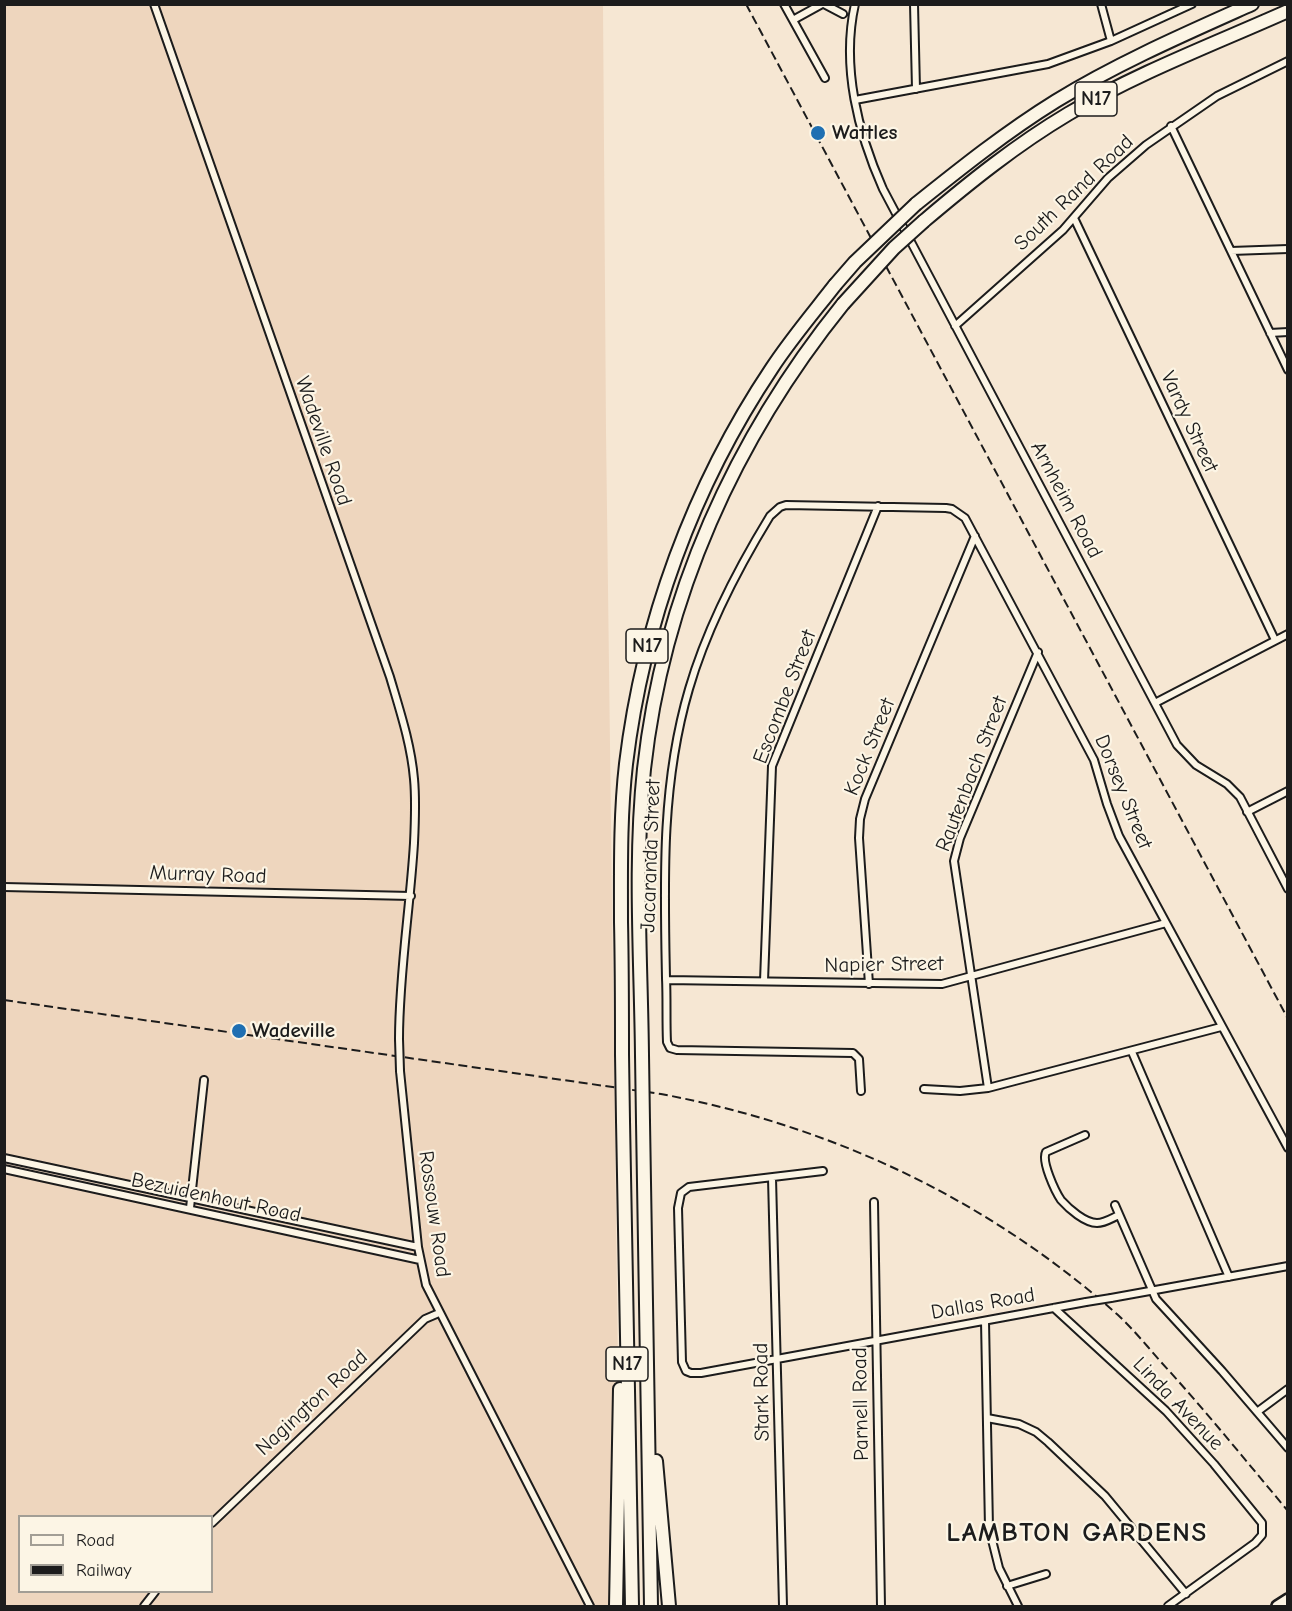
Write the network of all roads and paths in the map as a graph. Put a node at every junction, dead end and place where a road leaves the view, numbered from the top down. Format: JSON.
{"nodes":[{"id":1,"x":154,"y":4,"type":"edge"},
{"id":2,"x":784,"y":4,"type":"edge"},
{"id":3,"x":823,"y":4,"type":"edge"},
{"id":4,"x":855,"y":4,"type":"edge"},
{"id":5,"x":914,"y":4,"type":"edge"},
{"id":6,"x":1101,"y":4,"type":"edge"},
{"id":7,"x":1192,"y":4,"type":"edge"},
{"id":8,"x":1252,"y":4,"type":"edge"},
{"id":9,"x":1287,"y":11,"type":"edge"},
{"id":10,"x":843,"y":14,"type":"dead end"},
{"id":11,"x":793,"y":20,"type":"junction"},
{"id":12,"x":1111,"y":41,"type":"junction"},
{"id":13,"x":1287,"y":62,"type":"edge"},
{"id":14,"x":825,"y":78,"type":"dead end"},
{"id":15,"x":916,"y":89,"type":"junction"},
{"id":16,"x":855,"y":100,"type":"junction"},
{"id":17,"x":1171,"y":126,"type":"junction"},
{"id":18,"x":1074,"y":218,"type":"junction"},
{"id":19,"x":1287,"y":249,"type":"edge"},
{"id":20,"x":1232,"y":251,"type":"junction"},
{"id":21,"x":955,"y":326,"type":"junction"},
{"id":22,"x":1287,"y":332,"type":"edge"},
{"id":23,"x":1270,"y":333,"type":"junction"},
{"id":24,"x":1287,"y":370,"type":"edge"},
{"id":25,"x":878,"y":506,"type":"junction"},
{"id":26,"x":975,"y":536,"type":"junction"},
{"id":27,"x":1287,"y":634,"type":"edge"},
{"id":28,"x":1275,"y":640,"type":"junction"},
{"id":29,"x":1038,"y":652,"type":"junction"},
{"id":30,"x":1155,"y":703,"type":"junction"},
{"id":31,"x":1287,"y":791,"type":"edge"},
{"id":32,"x":1247,"y":813,"type":"junction"},
{"id":33,"x":4,"y":887,"type":"edge"},
{"id":34,"x":1287,"y":889,"type":"edge"},
{"id":35,"x":411,"y":896,"type":"junction"},
{"id":36,"x":1166,"y":923,"type":"junction"},
{"id":37,"x":971,"y":977,"type":"junction"},
{"id":38,"x":666,"y":980,"type":"junction"},
{"id":39,"x":764,"y":981,"type":"junction"},
{"id":40,"x":869,"y":984,"type":"junction"},
{"id":41,"x":1221,"y":1027,"type":"junction"},
{"id":42,"x":1131,"y":1052,"type":"junction"},
{"id":43,"x":204,"y":1080,"type":"dead end"},
{"id":44,"x":988,"y":1088,"type":"junction"},
{"id":45,"x":924,"y":1089,"type":"dead end"},
{"id":46,"x":861,"y":1091,"type":"dead end"},
{"id":47,"x":1085,"y":1135,"type":"dead end"},
{"id":48,"x":1287,"y":1148,"type":"edge"},
{"id":49,"x":4,"y":1158,"type":"edge"},
{"id":50,"x":4,"y":1169,"type":"edge"},
{"id":51,"x":823,"y":1171,"type":"dead end"},
{"id":52,"x":772,"y":1178,"type":"junction"},
{"id":53,"x":111,"y":1180,"type":"junction"},
{"id":54,"x":109,"y":1191,"type":"junction"},
{"id":55,"x":192,"y":1197,"type":"junction"},
{"id":56,"x":874,"y":1202,"type":"dead end"},
{"id":57,"x":1115,"y":1205,"type":"dead end"},
{"id":58,"x":190,"y":1208,"type":"junction"},
{"id":59,"x":1119,"y":1215,"type":"junction"},
{"id":60,"x":310,"y":1223,"type":"junction"},
{"id":61,"x":308,"y":1235,"type":"junction"},
{"id":62,"x":418,"y":1247,"type":"junction"},
{"id":63,"x":420,"y":1260,"type":"junction"},
{"id":64,"x":1287,"y":1266,"type":"edge"},
{"id":65,"x":1229,"y":1277,"type":"junction"},
{"id":66,"x":626,"y":1280,"type":"junction"},
{"id":67,"x":1152,"y":1291,"type":"junction"},
{"id":68,"x":1054,"y":1308,"type":"junction"},
{"id":69,"x":439,"y":1313,"type":"junction"},
{"id":70,"x":985,"y":1321,"type":"junction"},
{"id":71,"x":876,"y":1341,"type":"junction"},
{"id":72,"x":778,"y":1358,"type":"junction"},
{"id":73,"x":1287,"y":1389,"type":"edge"},
{"id":74,"x":1257,"y":1412,"type":"junction"},
{"id":75,"x":987,"y":1418,"type":"junction"},
{"id":76,"x":649,"y":1422,"type":"junction"},
{"id":77,"x":1287,"y":1448,"type":"edge"},
{"id":78,"x":213,"y":1522,"type":"edge"},
{"id":79,"x":1046,"y":1574,"type":"dead end"},
{"id":80,"x":1007,"y":1586,"type":"junction"},
{"id":81,"x":154,"y":1593,"type":"edge"},
{"id":82,"x":1186,"y":1594,"type":"junction"},
{"id":83,"x":1287,"y":1599,"type":"edge"},
{"id":84,"x":144,"y":1606,"type":"edge"},
{"id":85,"x":590,"y":1606,"type":"edge"},
{"id":86,"x":616,"y":1606,"type":"edge"},
{"id":87,"x":632,"y":1606,"type":"edge"},
{"id":88,"x":651,"y":1606,"type":"edge"},
{"id":89,"x":669,"y":1606,"type":"edge"},
{"id":90,"x":783,"y":1606,"type":"edge"},
{"id":91,"x":881,"y":1606,"type":"edge"},
{"id":92,"x":1018,"y":1606,"type":"edge"},
{"id":93,"x":1168,"y":1606,"type":"edge"},
{"id":94,"x":1277,"y":1606,"type":"edge"}],
"edges":[{"from":1,"to":35,"type":"street","name":"Wadeville Road"},
{"from":2,"to":11,"type":"street"},
{"from":3,"to":10,"type":"street"},
{"from":3,"to":11,"type":"street"},
{"from":4,"to":16,"type":"street","name":"Arnheim Road"},
{"from":5,"to":15,"type":"street"},
{"from":6,"to":12,"type":"street"},
{"from":7,"to":12,"type":"street"},
{"from":8,"to":66,"type":"highway","number":"N17","bridge":true},
{"from":9,"to":76,"type":"highway","number":"N17","bridge":true},
{"from":11,"to":14,"type":"street"},
{"from":12,"to":15,"type":"street"},
{"from":13,"to":17,"type":"street","name":"South Rand Road"},
{"from":15,"to":16,"type":"street"},
{"from":16,"to":21,"type":"street","name":"Arnheim Road"},
{"from":17,"to":18,"type":"street","name":"South Rand Road"},
{"from":17,"to":20,"type":"street"},
{"from":18,"to":21,"type":"street","name":"South Rand Road"},
{"from":18,"to":28,"type":"street","name":"Vardy Street"},
{"from":19,"to":20,"type":"street"},
{"from":20,"to":23,"type":"street"},
{"from":21,"to":30,"type":"street","name":"Arnheim Road"},
{"from":22,"to":23,"type":"street"},
{"from":23,"to":24,"type":"street"},
{"from":25,"to":26,"type":"street","name":"Dorsey Street"},
{"from":25,"to":38,"type":"street","name":"Jacaranda Street"},
{"from":25,"to":39,"type":"street","name":"Escombe Street"},
{"from":26,"to":29,"type":"street","name":"Dorsey Street"},
{"from":26,"to":40,"type":"street","name":"Kock Street"},
{"from":27,"to":28,"type":"street"},
{"from":28,"to":30,"type":"street"},
{"from":29,"to":36,"type":"street","name":"Dorsey Street"},
{"from":29,"to":37,"type":"street","name":"Rautenbach Street"},
{"from":30,"to":32,"type":"street","name":"Arnheim Road"},
{"from":31,"to":32,"type":"street"},
{"from":32,"to":34,"type":"street","name":"Arnheim Road"},
{"from":33,"to":35,"type":"street","name":"Murray Road"},
{"from":35,"to":62,"type":"street","name":"Rossouw Road","bridge":true},
{"from":36,"to":37,"type":"street","name":"Napier Street"},
{"from":36,"to":41,"type":"street","name":"Dorsey Street"},
{"from":37,"to":40,"type":"street","name":"Napier Street"},
{"from":37,"to":44,"type":"street","name":"Rautenbach Street"},
{"from":38,"to":39,"type":"street","name":"Napier Street"},
{"from":38,"to":46,"type":"street","name":"Jacaranda Street"},
{"from":39,"to":40,"type":"street","name":"Napier Street"},
{"from":41,"to":42,"type":"street"},
{"from":41,"to":48,"type":"street","name":"Dorsey Street"},
{"from":42,"to":44,"type":"street"},
{"from":42,"to":65,"type":"street"},
{"from":43,"to":55,"type":"street"},
{"from":44,"to":45,"type":"street"},
{"from":47,"to":59,"type":"street"},
{"from":49,"to":53,"type":"street","name":"Bezuidenhout Road"},
{"from":50,"to":54,"type":"street","name":"Bezuidenhout Road"},
{"from":51,"to":52,"type":"street"},
{"from":52,"to":72,"type":"street","name":"Stark Road"},
{"from":52,"to":72,"type":"street","name":"Dallas Road"},
{"from":53,"to":54,"type":"street"},
{"from":53,"to":55,"type":"street","name":"Bezuidenhout Road"},
{"from":54,"to":58,"type":"street","name":"Bezuidenhout Road"},
{"from":55,"to":58,"type":"street"},
{"from":55,"to":60,"type":"street","name":"Bezuidenhout Road"},
{"from":56,"to":71,"type":"street","name":"Parnell Road"},
{"from":57,"to":59,"type":"street"},
{"from":58,"to":61,"type":"street","name":"Bezuidenhout Road"},
{"from":59,"to":67,"type":"street"},
{"from":60,"to":61,"type":"street"},
{"from":60,"to":62,"type":"street","name":"Bezuidenhout Road"},
{"from":61,"to":63,"type":"street","name":"Bezuidenhout Road"},
{"from":62,"to":63,"type":"street","name":"Rossouw Road"},
{"from":63,"to":69,"type":"street","name":"Rossouw Road"},
{"from":64,"to":65,"type":"street","name":"Dallas Road"},
{"from":65,"to":67,"type":"street","name":"Dallas Road"},
{"from":66,"to":86,"type":"highway"},
{"from":66,"to":87,"type":"highway","number":"N17"},
{"from":67,"to":68,"type":"street","name":"Dallas Road","bridge":true},
{"from":67,"to":74,"type":"street"},
{"from":68,"to":70,"type":"street","name":"Dallas Road"},
{"from":68,"to":82,"type":"street","name":"Linda Avenue"},
{"from":69,"to":78,"type":"street","name":"Nagington Road"},
{"from":69,"to":85,"type":"street","name":"Rossouw Road"},
{"from":70,"to":71,"type":"street","name":"Dallas Road"},
{"from":70,"to":75,"type":"street"},
{"from":71,"to":72,"type":"street","name":"Dallas Road"},
{"from":71,"to":91,"type":"street","name":"Parnell Road"},
{"from":72,"to":90,"type":"street","name":"Stark Road"},
{"from":73,"to":74,"type":"street"},
{"from":74,"to":77,"type":"street"},
{"from":75,"to":80,"type":"street"},
{"from":75,"to":82,"type":"street"},
{"from":76,"to":88,"type":"highway","number":"N17"},
{"from":76,"to":89,"type":"highway"},
{"from":79,"to":80,"type":"street"},
{"from":80,"to":92,"type":"street"},
{"from":81,"to":84,"type":"street"},
{"from":82,"to":93,"type":"street"},
{"from":83,"to":94,"type":"main road"}]}
